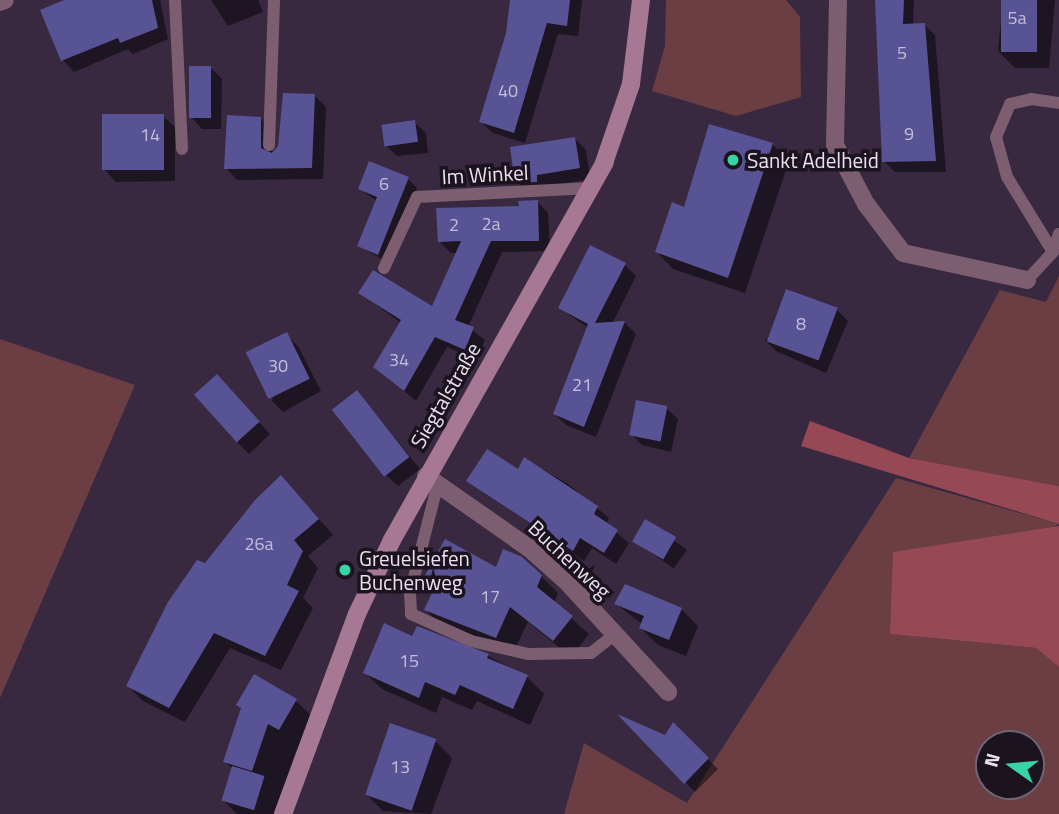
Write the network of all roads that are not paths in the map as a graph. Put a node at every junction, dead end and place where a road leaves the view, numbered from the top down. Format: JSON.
{"nodes":[{"id":1,"x":5,"y":0,"type":"edge"},
{"id":2,"x":175,"y":0,"type":"edge"},
{"id":3,"x":274,"y":0,"type":"edge"},
{"id":4,"x":642,"y":0,"type":"edge"},
{"id":5,"x":838,"y":0,"type":"edge"},
{"id":6,"x":0,"y":2,"type":"edge"},
{"id":7,"x":1059,"y":103,"type":"edge"},
{"id":8,"x":269,"y":145,"type":"dead end"},
{"id":9,"x":182,"y":149,"type":"dead end"},
{"id":10,"x":591,"y":188,"type":"junction"},
{"id":11,"x":1059,"y":234,"type":"edge"},
{"id":12,"x":1053,"y":252,"type":"junction"},
{"id":13,"x":384,"y":268,"type":"dead end"},
{"id":14,"x":1027,"y":280,"type":"joint"},
{"id":15,"x":432,"y":480,"type":"junction"},
{"id":16,"x":615,"y":634,"type":"junction"},
{"id":17,"x":668,"y":692,"type":"dead end"},
{"id":18,"x":283,"y":814,"type":"edge"}],
"edges":[{"from":1,"to":6,"type":"street"},
{"from":2,"to":9,"type":"lane"},
{"from":3,"to":8,"type":"lane"},
{"from":4,"to":10,"type":"main road","name":"Siegtalstraße"},
{"from":5,"to":14,"type":"street"},
{"from":7,"to":12,"type":"lane"},
{"from":10,"to":13,"type":"lane","name":"Im Winkel"},
{"from":10,"to":15,"type":"main road","name":"Siegtalstraße"},
{"from":11,"to":12,"type":"lane"},
{"from":12,"to":14,"type":"lane"},
{"from":15,"to":16,"type":"street","name":"Buchenweg"},
{"from":15,"to":16,"type":"lane"},
{"from":15,"to":18,"type":"main road","name":"Siegtalstraße"},
{"from":16,"to":17,"type":"street","name":"Buchenweg"}]}
